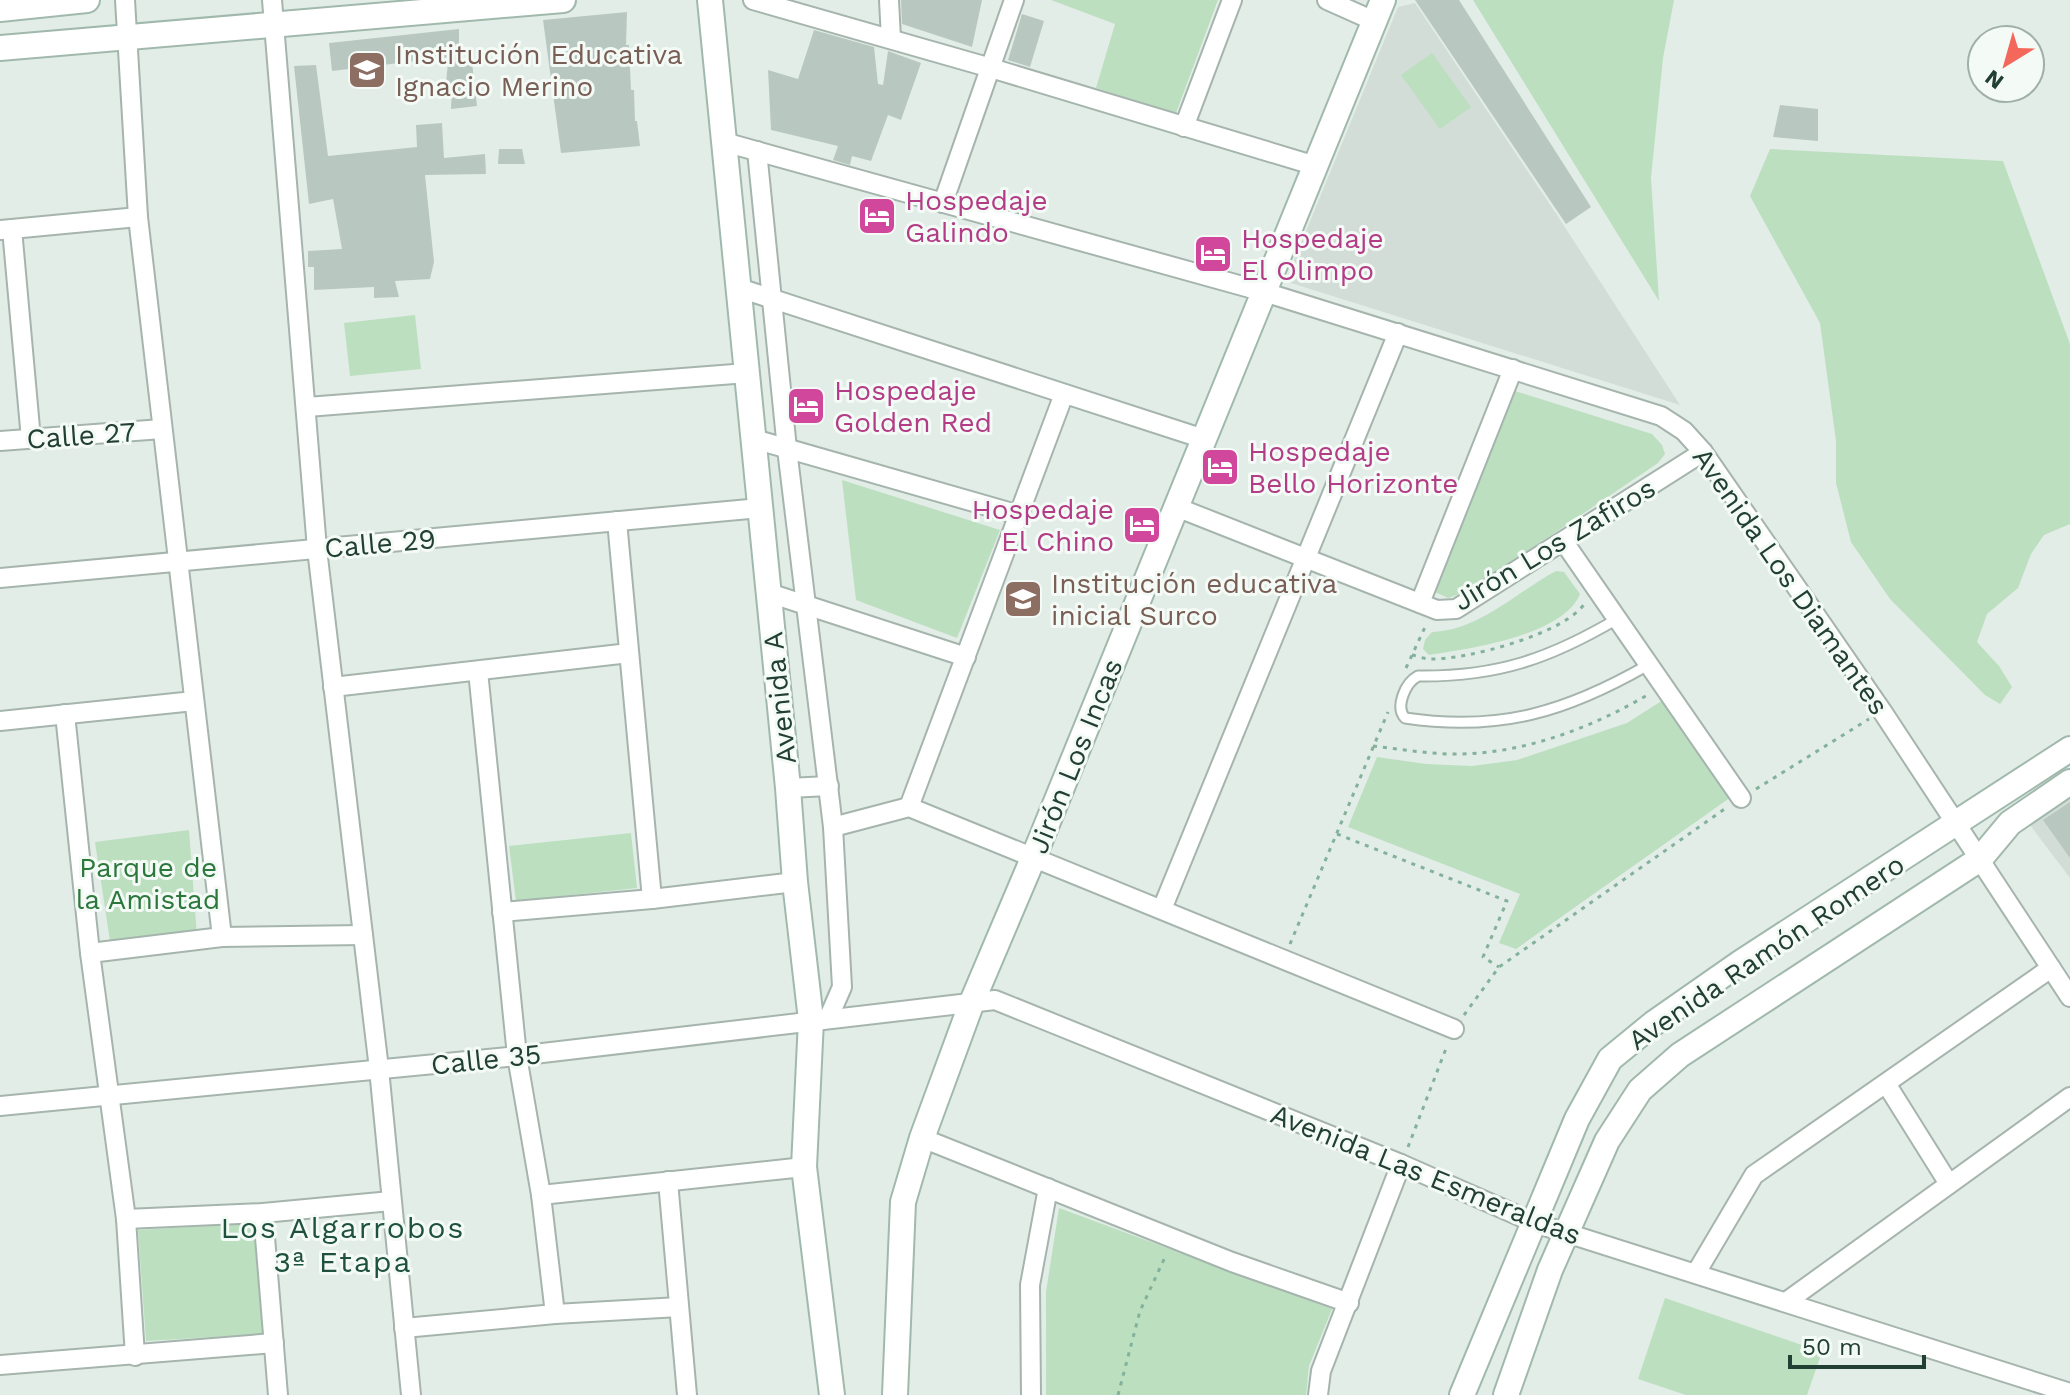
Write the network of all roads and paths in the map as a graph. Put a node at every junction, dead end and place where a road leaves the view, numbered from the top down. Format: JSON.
{"nodes":[{"id":1,"x":87,"y":0,"type":"edge"},
{"id":2,"x":125,"y":0,"type":"edge"},
{"id":3,"x":272,"y":0,"type":"edge"},
{"id":4,"x":563,"y":0,"type":"edge"},
{"id":5,"x":710,"y":0,"type":"edge"},
{"id":6,"x":753,"y":0,"type":"edge"},
{"id":7,"x":889,"y":0,"type":"edge"},
{"id":8,"x":1014,"y":0,"type":"edge"},
{"id":9,"x":1232,"y":0,"type":"edge"},
{"id":10,"x":1327,"y":0,"type":"edge"},
{"id":11,"x":0,"y":9,"type":"edge"},
{"id":12,"x":1378,"y":10,"type":"edge"},
{"id":13,"x":274,"y":25,"type":"junction"},
{"id":14,"x":129,"y":37,"type":"junction"},
{"id":15,"x":891,"y":39,"type":"junction"},
{"id":16,"x":0,"y":48,"type":"edge"},
{"id":17,"x":991,"y":68,"type":"junction"},
{"id":18,"x":1184,"y":127,"type":"junction"},
{"id":19,"x":724,"y":142,"type":"junction"},
{"id":20,"x":757,"y":151,"type":"junction"},
{"id":21,"x":1316,"y":166,"type":"junction"},
{"id":22,"x":950,"y":205,"type":"junction"},
{"id":23,"x":138,"y":217,"type":"junction"},
{"id":24,"x":6,"y":229,"type":"edge"},
{"id":25,"x":739,"y":288,"type":"junction"},
{"id":26,"x":1256,"y":290,"type":"junction"},
{"id":27,"x":774,"y":299,"type":"junction"},
{"id":28,"x":1398,"y":333,"type":"junction"},
{"id":29,"x":1513,"y":369,"type":"junction"},
{"id":30,"x":747,"y":373,"type":"junction"},
{"id":31,"x":1064,"y":394,"type":"junction"},
{"id":32,"x":307,"y":407,"type":"junction"},
{"id":33,"x":162,"y":429,"type":"junction"},
{"id":34,"x":31,"y":439,"type":"junction"},
{"id":35,"x":754,"y":439,"type":"junction"},
{"id":36,"x":1204,"y":439,"type":"junction"},
{"id":37,"x":0,"y":441,"type":"edge"},
{"id":38,"x":787,"y":449,"type":"junction"},
{"id":39,"x":1703,"y":452,"type":"junction"},
{"id":40,"x":1176,"y":507,"type":"junction"},
{"id":41,"x":760,"y":508,"type":"junction"},
{"id":42,"x":1019,"y":515,"type":"junction"},
{"id":43,"x":617,"y":521,"type":"junction"},
{"id":44,"x":1564,"y":542,"type":"junction"},
{"id":45,"x":317,"y":549,"type":"junction"},
{"id":46,"x":1305,"y":558,"type":"junction"},
{"id":47,"x":178,"y":562,"type":"junction"},
{"id":48,"x":0,"y":578,"type":"edge"},
{"id":49,"x":769,"y":593,"type":"junction"},
{"id":50,"x":1588,"y":599,"type":"dead end"},
{"id":51,"x":1420,"y":603,"type":"junction"},
{"id":52,"x":808,"y":605,"type":"junction"},
{"id":53,"x":1617,"y":619,"type":"junction"},
{"id":54,"x":1426,"y":625,"type":"dead end"},
{"id":55,"x":629,"y":653,"type":"junction"},
{"id":56,"x":1412,"y":655,"type":"junction"},
{"id":57,"x":966,"y":657,"type":"junction"},
{"id":58,"x":1648,"y":665,"type":"junction"},
{"id":59,"x":1406,"y":668,"type":"dead end"},
{"id":60,"x":478,"y":671,"type":"junction"},
{"id":61,"x":1663,"y":686,"type":"junction"},
{"id":62,"x":333,"y":687,"type":"junction"},
{"id":63,"x":194,"y":701,"type":"junction"},
{"id":64,"x":1390,"y":707,"type":"dead end"},
{"id":65,"x":1882,"y":711,"type":"junction"},
{"id":66,"x":65,"y":714,"type":"junction"},
{"id":67,"x":0,"y":721,"type":"edge"},
{"id":68,"x":1373,"y":746,"type":"junction"},
{"id":69,"x":2070,"y":749,"type":"edge"},
{"id":70,"x":2070,"y":782,"type":"edge"},
{"id":71,"x":829,"y":786,"type":"junction"},
{"id":72,"x":788,"y":788,"type":"junction"},
{"id":73,"x":1741,"y":798,"type":"junction"},
{"id":74,"x":909,"y":807,"type":"junction"},
{"id":75,"x":1957,"y":824,"type":"junction"},
{"id":76,"x":833,"y":827,"type":"junction"},
{"id":77,"x":1337,"y":834,"type":"junction"},
{"id":78,"x":1034,"y":856,"type":"junction"},
{"id":79,"x":1980,"y":859,"type":"junction"},
{"id":80,"x":795,"y":882,"type":"junction"},
{"id":81,"x":652,"y":899,"type":"junction"},
{"id":82,"x":1162,"y":909,"type":"junction"},
{"id":83,"x":502,"y":912,"type":"junction"},
{"id":84,"x":363,"y":935,"type":"junction"},
{"id":85,"x":222,"y":937,"type":"junction"},
{"id":86,"x":90,"y":953,"type":"junction"},
{"id":87,"x":1284,"y":959,"type":"junction"},
{"id":88,"x":1499,"y":967,"type":"junction"},
{"id":89,"x":2051,"y":968,"type":"junction"},
{"id":90,"x":2070,"y":997,"type":"edge"},
{"id":91,"x":972,"y":1002,"type":"junction"},
{"id":92,"x":820,"y":1019,"type":"junction"},
{"id":93,"x":1454,"y":1029,"type":"junction"},
{"id":94,"x":517,"y":1056,"type":"junction"},
{"id":95,"x":379,"y":1069,"type":"junction"},
{"id":96,"x":1887,"y":1085,"type":"junction"},
{"id":97,"x":110,"y":1096,"type":"junction"},
{"id":98,"x":2070,"y":1097,"type":"edge"},
{"id":99,"x":0,"y":1106,"type":"edge"},
{"id":100,"x":922,"y":1138,"type":"junction"},
{"id":101,"x":1401,"y":1164,"type":"junction"},
{"id":102,"x":804,"y":1167,"type":"junction"},
{"id":103,"x":668,"y":1181,"type":"junction"},
{"id":104,"x":1949,"y":1184,"type":"junction"},
{"id":105,"x":1048,"y":1188,"type":"junction"},
{"id":106,"x":541,"y":1195,"type":"junction"},
{"id":107,"x":391,"y":1201,"type":"junction"},
{"id":108,"x":263,"y":1213,"type":"junction"},
{"id":109,"x":126,"y":1219,"type":"junction"},
{"id":110,"x":1535,"y":1223,"type":"junction"},
{"id":111,"x":1569,"y":1232,"type":"junction"},
{"id":112,"x":1174,"y":1239,"type":"junction"},
{"id":113,"x":1696,"y":1273,"type":"junction"},
{"id":114,"x":1786,"y":1302,"type":"junction"},
{"id":115,"x":1349,"y":1303,"type":"junction"},
{"id":116,"x":679,"y":1307,"type":"junction"},
{"id":117,"x":555,"y":1314,"type":"junction"},
{"id":118,"x":404,"y":1328,"type":"junction"},
{"id":119,"x":274,"y":1343,"type":"junction"},
{"id":120,"x":135,"y":1356,"type":"junction"},
{"id":121,"x":0,"y":1365,"type":"edge"},
{"id":122,"x":2070,"y":1393,"type":"edge"},
{"id":123,"x":278,"y":1395,"type":"edge"},
{"id":124,"x":411,"y":1395,"type":"edge"},
{"id":125,"x":687,"y":1395,"type":"edge"},
{"id":126,"x":832,"y":1395,"type":"edge"},
{"id":127,"x":895,"y":1395,"type":"edge"},
{"id":128,"x":1031,"y":1395,"type":"edge"},
{"id":129,"x":1118,"y":1395,"type":"edge"},
{"id":130,"x":1318,"y":1395,"type":"edge"},
{"id":131,"x":1462,"y":1395,"type":"edge"},
{"id":132,"x":1506,"y":1395,"type":"edge"}],
"edges":[{"from":1,"to":11,"type":"street"},
{"from":2,"to":14,"type":"street"},
{"from":3,"to":13,"type":"street"},
{"from":4,"to":13,"type":"street"},
{"from":5,"to":19,"type":"street","name":"Avenida A"},
{"from":6,"to":15,"type":"street"},
{"from":7,"to":15,"type":"street"},
{"from":8,"to":17,"type":"street"},
{"from":9,"to":18,"type":"street"},
{"from":10,"to":12,"type":"street"},
{"from":12,"to":21,"type":"street","name":"Jirón Los Incas"},
{"from":13,"to":14,"type":"street"},
{"from":13,"to":32,"type":"street"},
{"from":14,"to":16,"type":"street"},
{"from":14,"to":23,"type":"street"},
{"from":15,"to":17,"type":"street"},
{"from":17,"to":18,"type":"street"},
{"from":17,"to":22,"type":"street"},
{"from":18,"to":21,"type":"street"},
{"from":19,"to":20,"type":"street"},
{"from":19,"to":25,"type":"street","name":"Avenida A"},
{"from":20,"to":22,"type":"street"},
{"from":20,"to":27,"type":"street"},
{"from":21,"to":26,"type":"street","name":"Jirón Los Incas"},
{"from":22,"to":26,"type":"street"},
{"from":23,"to":24,"type":"street"},
{"from":23,"to":33,"type":"street"},
{"from":24,"to":34,"type":"street"},
{"from":25,"to":27,"type":"street"},
{"from":25,"to":30,"type":"street","name":"Avenida A"},
{"from":26,"to":28,"type":"street","name":"Avenida Los Diamantes"},
{"from":26,"to":36,"type":"street","name":"Jirón Los Incas"},
{"from":27,"to":31,"type":"street"},
{"from":27,"to":38,"type":"street"},
{"from":28,"to":29,"type":"street","name":"Avenida Los Diamantes"},
{"from":28,"to":46,"type":"street"},
{"from":29,"to":39,"type":"street","name":"Avenida Los Diamantes"},
{"from":29,"to":51,"type":"street"},
{"from":30,"to":32,"type":"street"},
{"from":30,"to":35,"type":"street","name":"Avenida A"},
{"from":31,"to":36,"type":"street"},
{"from":31,"to":42,"type":"street"},
{"from":32,"to":45,"type":"street"},
{"from":33,"to":34,"type":"street","name":"Calle 27"},
{"from":33,"to":47,"type":"street"},
{"from":34,"to":37,"type":"street","name":"Calle 27"},
{"from":35,"to":38,"type":"street"},
{"from":35,"to":41,"type":"street","name":"Avenida A"},
{"from":36,"to":40,"type":"street","name":"Jirón Los Incas"},
{"from":38,"to":42,"type":"street"},
{"from":38,"to":52,"type":"street"},
{"from":39,"to":44,"type":"street","name":"Jirón Los Zafiros"},
{"from":39,"to":65,"type":"street","name":"Avenida Los Diamantes"},
{"from":40,"to":46,"type":"street","name":"Jirón Los Zafiros"},
{"from":40,"to":78,"type":"street","name":"Jirón Los Incas"},
{"from":41,"to":43,"type":"street","name":"Calle 29"},
{"from":41,"to":49,"type":"street","name":"Avenida A"},
{"from":42,"to":57,"type":"street"},
{"from":43,"to":45,"type":"street","name":"Calle 29"},
{"from":43,"to":55,"type":"street"},
{"from":44,"to":51,"type":"street","name":"Jirón Los Zafiros"},
{"from":44,"to":53,"type":"street"},
{"from":45,"to":47,"type":"street","name":"Calle 29"},
{"from":45,"to":62,"type":"street"},
{"from":46,"to":51,"type":"street","name":"Jirón Los Zafiros"},
{"from":46,"to":82,"type":"street"},
{"from":47,"to":48,"type":"street","name":"Calle 29"},
{"from":47,"to":63,"type":"street"},
{"from":49,"to":52,"type":"street"},
{"from":49,"to":72,"type":"street","name":"Avenida A"},
{"from":50,"to":56,"type":"path"},
{"from":52,"to":57,"type":"street"},
{"from":52,"to":71,"type":"street"},
{"from":53,"to":58,"type":"street"},
{"from":53,"to":58,"type":"lane"},
{"from":54,"to":56,"type":"path"},
{"from":55,"to":60,"type":"street"},
{"from":55,"to":81,"type":"street"},
{"from":56,"to":59,"type":"path"},
{"from":57,"to":74,"type":"street"},
{"from":58,"to":61,"type":"street"},
{"from":60,"to":62,"type":"street"},
{"from":60,"to":83,"type":"street"},
{"from":61,"to":68,"type":"path"},
{"from":61,"to":73,"type":"street"},
{"from":62,"to":84,"type":"street"},
{"from":63,"to":66,"type":"street"},
{"from":63,"to":85,"type":"street"},
{"from":64,"to":68,"type":"path"},
{"from":65,"to":73,"type":"path"},
{"from":65,"to":75,"type":"street","name":"Avenida Los Diamantes"},
{"from":66,"to":67,"type":"street"},
{"from":66,"to":86,"type":"street"},
{"from":68,"to":77,"type":"path"},
{"from":69,"to":75,"type":"street","name":"Avenida Ramón Romero"},
{"from":70,"to":79,"type":"street","name":"Avenida Ramón Romero"},
{"from":71,"to":72,"type":"street"},
{"from":71,"to":76,"type":"street"},
{"from":72,"to":80,"type":"street","name":"Avenida A"},
{"from":73,"to":88,"type":"path"},
{"from":74,"to":76,"type":"street"},
{"from":74,"to":78,"type":"street"},
{"from":75,"to":79,"type":"street","name":"Avenida Los Diamantes"},
{"from":75,"to":110,"type":"street","name":"Avenida Ramón Romero"},
{"from":76,"to":92,"type":"street"},
{"from":77,"to":87,"type":"path"},
{"from":77,"to":88,"type":"path"},
{"from":78,"to":82,"type":"street"},
{"from":78,"to":91,"type":"street","name":"Jirón Los Incas"},
{"from":79,"to":89,"type":"street","name":"Avenida Los Diamantes"},
{"from":79,"to":111,"type":"street","name":"Avenida Ramón Romero"},
{"from":80,"to":81,"type":"street"},
{"from":80,"to":92,"type":"street","name":"Avenida A"},
{"from":81,"to":83,"type":"street"},
{"from":82,"to":87,"type":"street"},
{"from":83,"to":94,"type":"street"},
{"from":84,"to":85,"type":"street"},
{"from":84,"to":95,"type":"street"},
{"from":85,"to":86,"type":"street"},
{"from":86,"to":97,"type":"street"},
{"from":87,"to":93,"type":"street"},
{"from":88,"to":93,"type":"path"},
{"from":89,"to":90,"type":"street","name":"Avenida Los Diamantes"},
{"from":89,"to":96,"type":"street"},
{"from":91,"to":92,"type":"street","name":"Calle 35"},
{"from":91,"to":100,"type":"street","name":"Jirón Los Incas"},
{"from":91,"to":101,"type":"street","name":"Avenida Las Esmeraldas"},
{"from":92,"to":94,"type":"street","name":"Calle 35"},
{"from":92,"to":102,"type":"street","name":"Avenida A"},
{"from":93,"to":101,"type":"path"},
{"from":94,"to":95,"type":"street","name":"Calle 35"},
{"from":94,"to":106,"type":"street"},
{"from":95,"to":97,"type":"street","name":"Calle 35"},
{"from":95,"to":107,"type":"street"},
{"from":96,"to":104,"type":"street"},
{"from":96,"to":113,"type":"street"},
{"from":97,"to":99,"type":"street","name":"Calle 35"},
{"from":97,"to":109,"type":"street"},
{"from":98,"to":104,"type":"street"},
{"from":100,"to":105,"type":"street"},
{"from":100,"to":127,"type":"street","name":"Jirón Los Incas"},
{"from":101,"to":110,"type":"street","name":"Avenida Las Esmeraldas"},
{"from":101,"to":115,"type":"street"},
{"from":102,"to":103,"type":"street"},
{"from":102,"to":126,"type":"street","name":"Avenida A"},
{"from":103,"to":106,"type":"street"},
{"from":103,"to":116,"type":"street"},
{"from":104,"to":114,"type":"street"},
{"from":105,"to":112,"type":"street"},
{"from":105,"to":128,"type":"street"},
{"from":106,"to":117,"type":"street"},
{"from":107,"to":108,"type":"street"},
{"from":107,"to":118,"type":"street"},
{"from":108,"to":109,"type":"street"},
{"from":108,"to":119,"type":"street"},
{"from":109,"to":120,"type":"street"},
{"from":110,"to":111,"type":"street","name":"Avenida Las Esmeraldas"},
{"from":110,"to":131,"type":"street","name":"Avenida Ramón Romero"},
{"from":111,"to":113,"type":"street","name":"Avenida Las Esmeraldas"},
{"from":111,"to":132,"type":"street","name":"Avenida Ramón Romero"},
{"from":112,"to":115,"type":"street"},
{"from":112,"to":129,"type":"path"},
{"from":113,"to":114,"type":"street","name":"Avenida Las Esmeraldas"},
{"from":114,"to":122,"type":"street","name":"Avenida Las Esmeraldas"},
{"from":115,"to":130,"type":"street"},
{"from":116,"to":117,"type":"street"},
{"from":116,"to":125,"type":"street"},
{"from":117,"to":118,"type":"street"},
{"from":118,"to":124,"type":"street"},
{"from":119,"to":120,"type":"street"},
{"from":119,"to":123,"type":"street"},
{"from":120,"to":121,"type":"street"}]}
